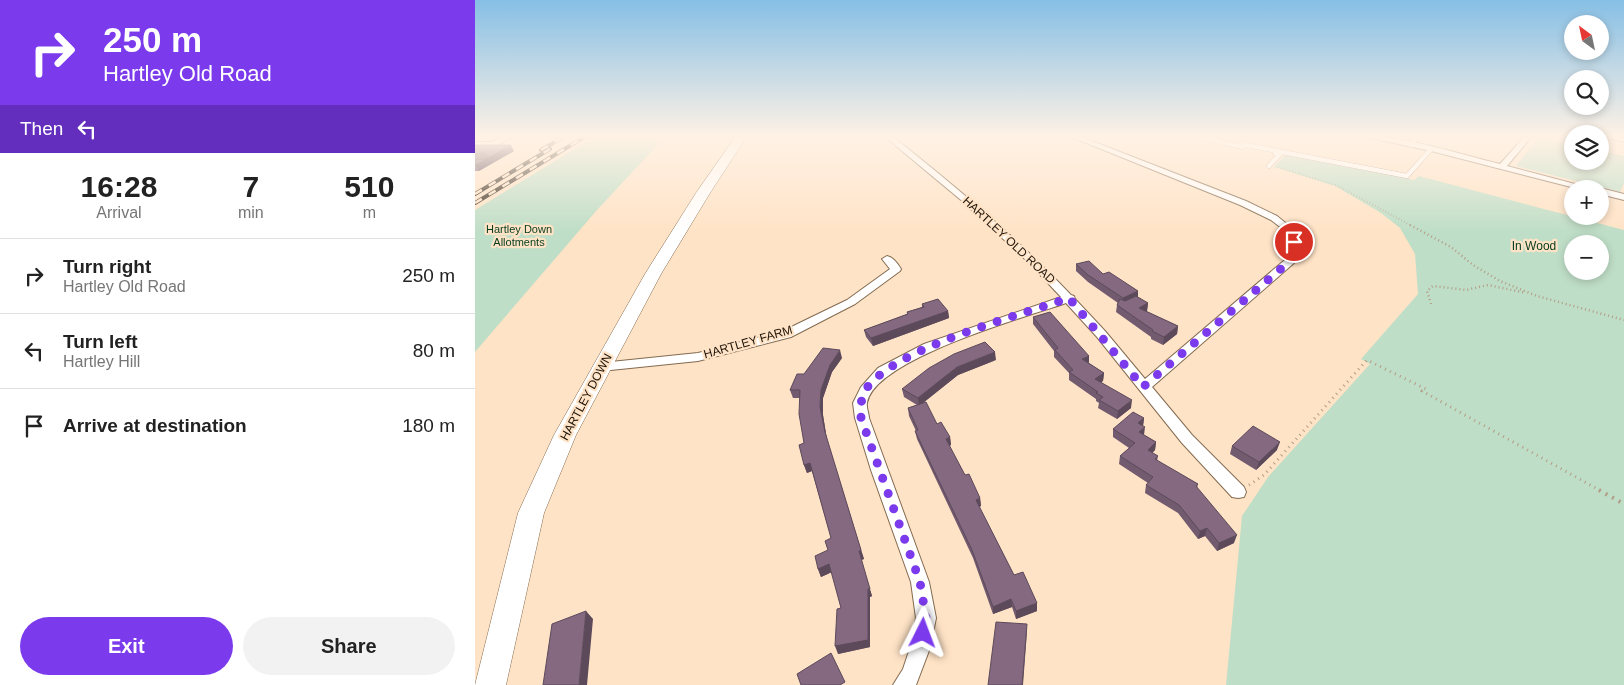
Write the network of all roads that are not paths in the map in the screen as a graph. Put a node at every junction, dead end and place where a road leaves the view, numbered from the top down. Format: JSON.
{"nodes":[{"id":1,"x":720,"y":168,"type":"edge"},
{"id":2,"x":927,"y":168,"type":"edge"},
{"id":3,"x":1154,"y":168,"type":"edge"},
{"id":4,"x":1365,"y":168,"type":"edge"},
{"id":5,"x":1414,"y":168,"type":"edge"},
{"id":6,"x":1506,"y":168,"type":"edge"},
{"id":7,"x":1564,"y":182,"type":"edge"},
{"id":8,"x":1609,"y":193,"type":"edge"},
{"id":9,"x":1624,"y":197,"type":"edge"},
{"id":10,"x":887,"y":259,"type":"dead end"},
{"id":11,"x":1069,"y":298,"type":"junction"},
{"id":12,"x":601,"y":367,"type":"junction"},
{"id":13,"x":1143,"y":387,"type":"junction"},
{"id":14,"x":1238,"y":492,"type":"road end"},
{"id":15,"x":490,"y":685,"type":"edge"},
{"id":16,"x":903,"y":685,"type":"edge"}],
"edges":[{"from":1,"to":12,"type":"street","name":"HARTLEY DOWN"},
{"from":2,"to":11,"type":"street","name":"HARTLEY OLD ROAD"},
{"from":3,"to":13,"type":"street"},
{"from":4,"to":5,"type":"lane"},
{"from":6,"to":7,"type":"street"},
{"from":8,"to":9,"type":"street"},
{"from":10,"to":12,"type":"street","name":"HARTLEY FARM"},
{"from":11,"to":13,"type":"street","name":"HARTLEY OLD ROAD"},
{"from":11,"to":16,"type":"street"},
{"from":12,"to":15,"type":"street","name":"HARTLEY DOWN"},
{"from":13,"to":14,"type":"street","name":"HARTLEY OLD ROAD"}]}
